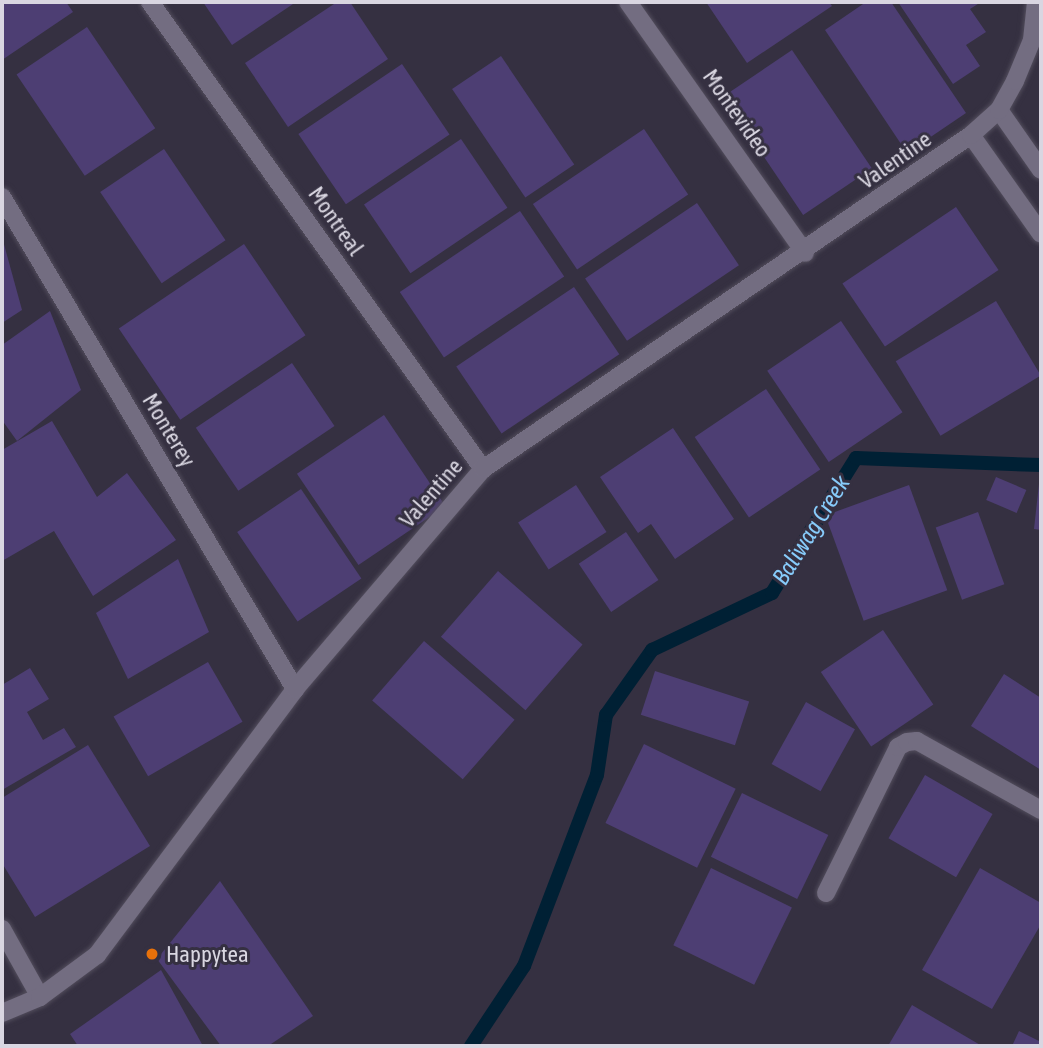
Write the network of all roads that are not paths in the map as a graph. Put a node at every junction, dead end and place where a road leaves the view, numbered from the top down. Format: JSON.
{"nodes":[{"id":1,"x":150,"y":2,"type":"edge"},
{"id":2,"x":628,"y":2,"type":"edge"},
{"id":3,"x":1036,"y":2,"type":"edge"},
{"id":4,"x":999,"y":110,"type":"junction"},
{"id":5,"x":971,"y":135,"type":"junction"},
{"id":6,"x":1041,"y":170,"type":"edge"},
{"id":7,"x":2,"y":197,"type":"edge"},
{"id":8,"x":1041,"y":234,"type":"edge"},
{"id":9,"x":805,"y":253,"type":"junction"},
{"id":10,"x":483,"y":469,"type":"junction"},
{"id":11,"x":295,"y":689,"type":"junction"},
{"id":12,"x":1041,"y":810,"type":"edge"},
{"id":13,"x":826,"y":893,"type":"dead end"},
{"id":14,"x":2,"y":929,"type":"edge"},
{"id":15,"x":40,"y":997,"type":"junction"},
{"id":16,"x":2,"y":1013,"type":"edge"}],
"edges":[{"from":1,"to":10,"type":"street","name":"Montreal"},
{"from":2,"to":9,"type":"street","name":"Montevideo"},
{"from":3,"to":4,"type":"street"},
{"from":4,"to":5,"type":"street","name":"Valentine"},
{"from":4,"to":6,"type":"street"},
{"from":5,"to":8,"type":"street"},
{"from":5,"to":9,"type":"street","name":"Valentine"},
{"from":7,"to":11,"type":"street","name":"Monterey"},
{"from":9,"to":10,"type":"street","name":"Valentine"},
{"from":10,"to":11,"type":"street","name":"Valentine"},
{"from":11,"to":15,"type":"street","name":"Valentine"},
{"from":12,"to":13,"type":"street"},
{"from":14,"to":15,"type":"street"},
{"from":15,"to":16,"type":"street","name":"Valentine"}]}
